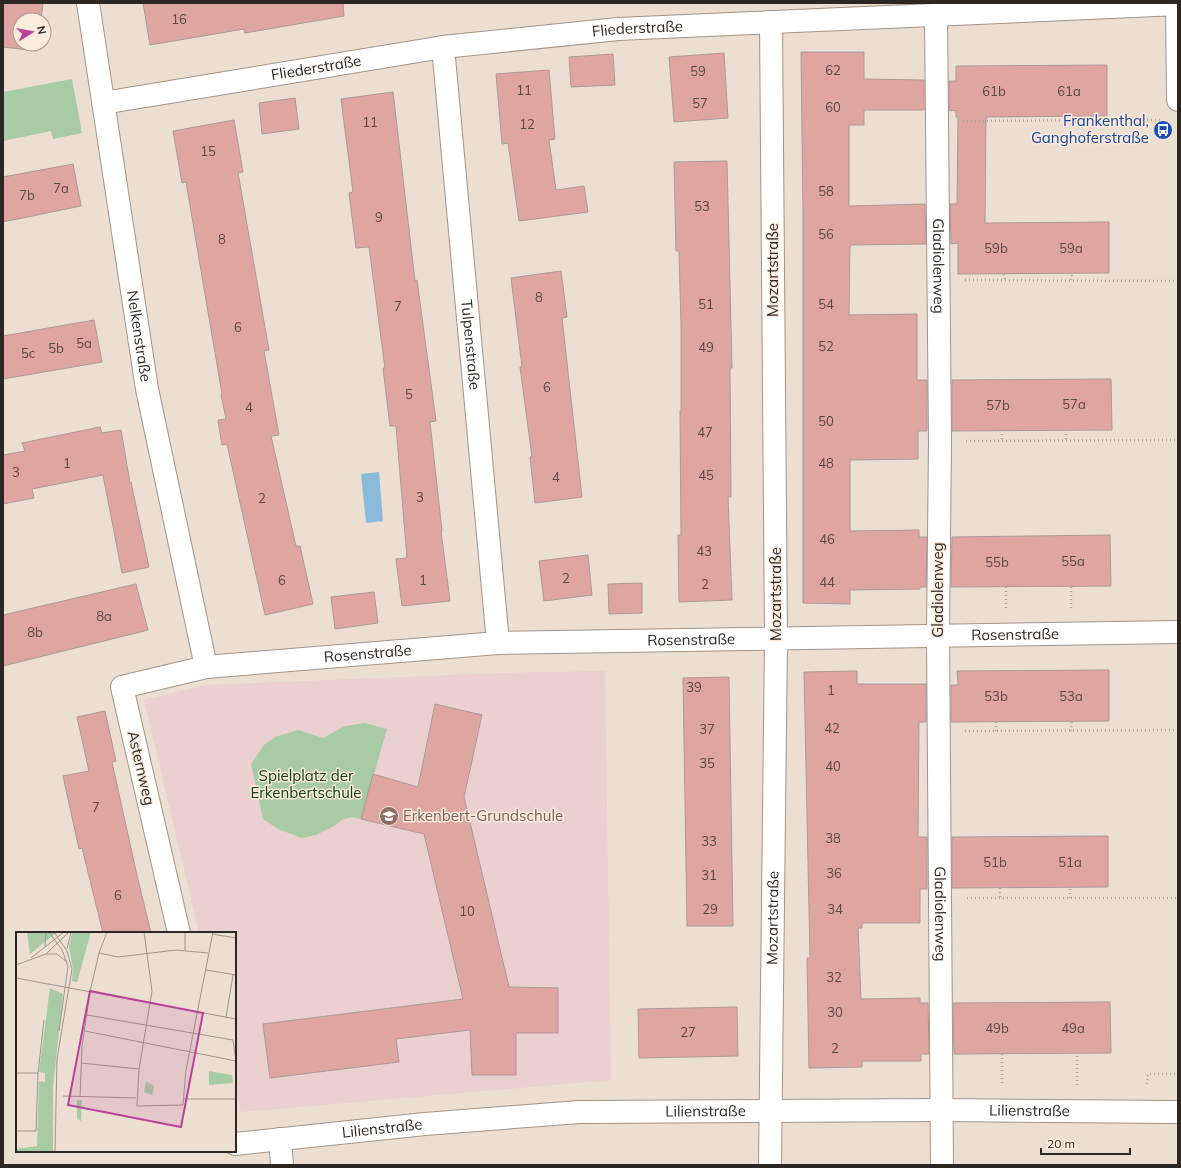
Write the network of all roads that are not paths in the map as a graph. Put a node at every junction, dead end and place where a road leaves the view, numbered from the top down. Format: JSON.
{"nodes":[{"id":1,"x":88,"y":3,"type":"edge"},
{"id":2,"x":1178,"y":3,"type":"edge"},
{"id":3,"x":936,"y":15,"type":"junction"},
{"id":4,"x":771,"y":22,"type":"junction"},
{"id":5,"x":443,"y":46,"type":"junction"},
{"id":6,"x":1178,"y":100,"type":"edge"},
{"id":7,"x":103,"y":103,"type":"junction"},
{"id":8,"x":1178,"y":632,"type":"edge"},
{"id":9,"x":938,"y":635,"type":"junction"},
{"id":10,"x":776,"y":638,"type":"junction"},
{"id":11,"x":498,"y":643,"type":"junction"},
{"id":12,"x":206,"y":667,"type":"junction"},
{"id":13,"x":179,"y":932,"type":"edge"},
{"id":14,"x":771,"y":1110,"type":"junction"},
{"id":15,"x":942,"y":1110,"type":"junction"},
{"id":16,"x":1178,"y":1112,"type":"edge"},
{"id":17,"x":280,"y":1139,"type":"junction"},
{"id":18,"x":236,"y":1144,"type":"edge"},
{"id":19,"x":282,"y":1165,"type":"edge"},
{"id":20,"x":770,"y":1165,"type":"edge"},
{"id":21,"x":942,"y":1165,"type":"edge"}],
"edges":[{"from":1,"to":7,"type":"street","name":"Nelkenstraße"},
{"from":2,"to":3,"type":"street","name":"Fliederstraße"},
{"from":2,"to":6,"type":"street"},
{"from":3,"to":4,"type":"street","name":"Fliederstraße"},
{"from":3,"to":9,"type":"street","name":"Gladiolenweg"},
{"from":4,"to":5,"type":"street","name":"Fliederstraße"},
{"from":4,"to":10,"type":"street","name":"Mozartstraße"},
{"from":5,"to":7,"type":"street","name":"Fliederstraße"},
{"from":5,"to":11,"type":"street","name":"Tulpenstraße"},
{"from":7,"to":12,"type":"street","name":"Nelkenstraße"},
{"from":8,"to":9,"type":"street","name":"Rosenstraße"},
{"from":9,"to":10,"type":"street","name":"Rosenstraße"},
{"from":9,"to":15,"type":"street","name":"Gladiolenweg"},
{"from":10,"to":11,"type":"street","name":"Rosenstraße"},
{"from":10,"to":14,"type":"street","name":"Mozartstraße"},
{"from":11,"to":12,"type":"street","name":"Rosenstraße"},
{"from":12,"to":13,"type":"street","name":"Asternweg"},
{"from":14,"to":15,"type":"street","name":"Lilienstraße"},
{"from":14,"to":17,"type":"street","name":"Lilienstraße"},
{"from":14,"to":20,"type":"street","name":"Mozartstraße"},
{"from":15,"to":16,"type":"street","name":"Lilienstraße"},
{"from":15,"to":21,"type":"street","name":"Gladiolenweg"},
{"from":17,"to":18,"type":"street","name":"Lilienstraße"},
{"from":17,"to":19,"type":"street"}]}
